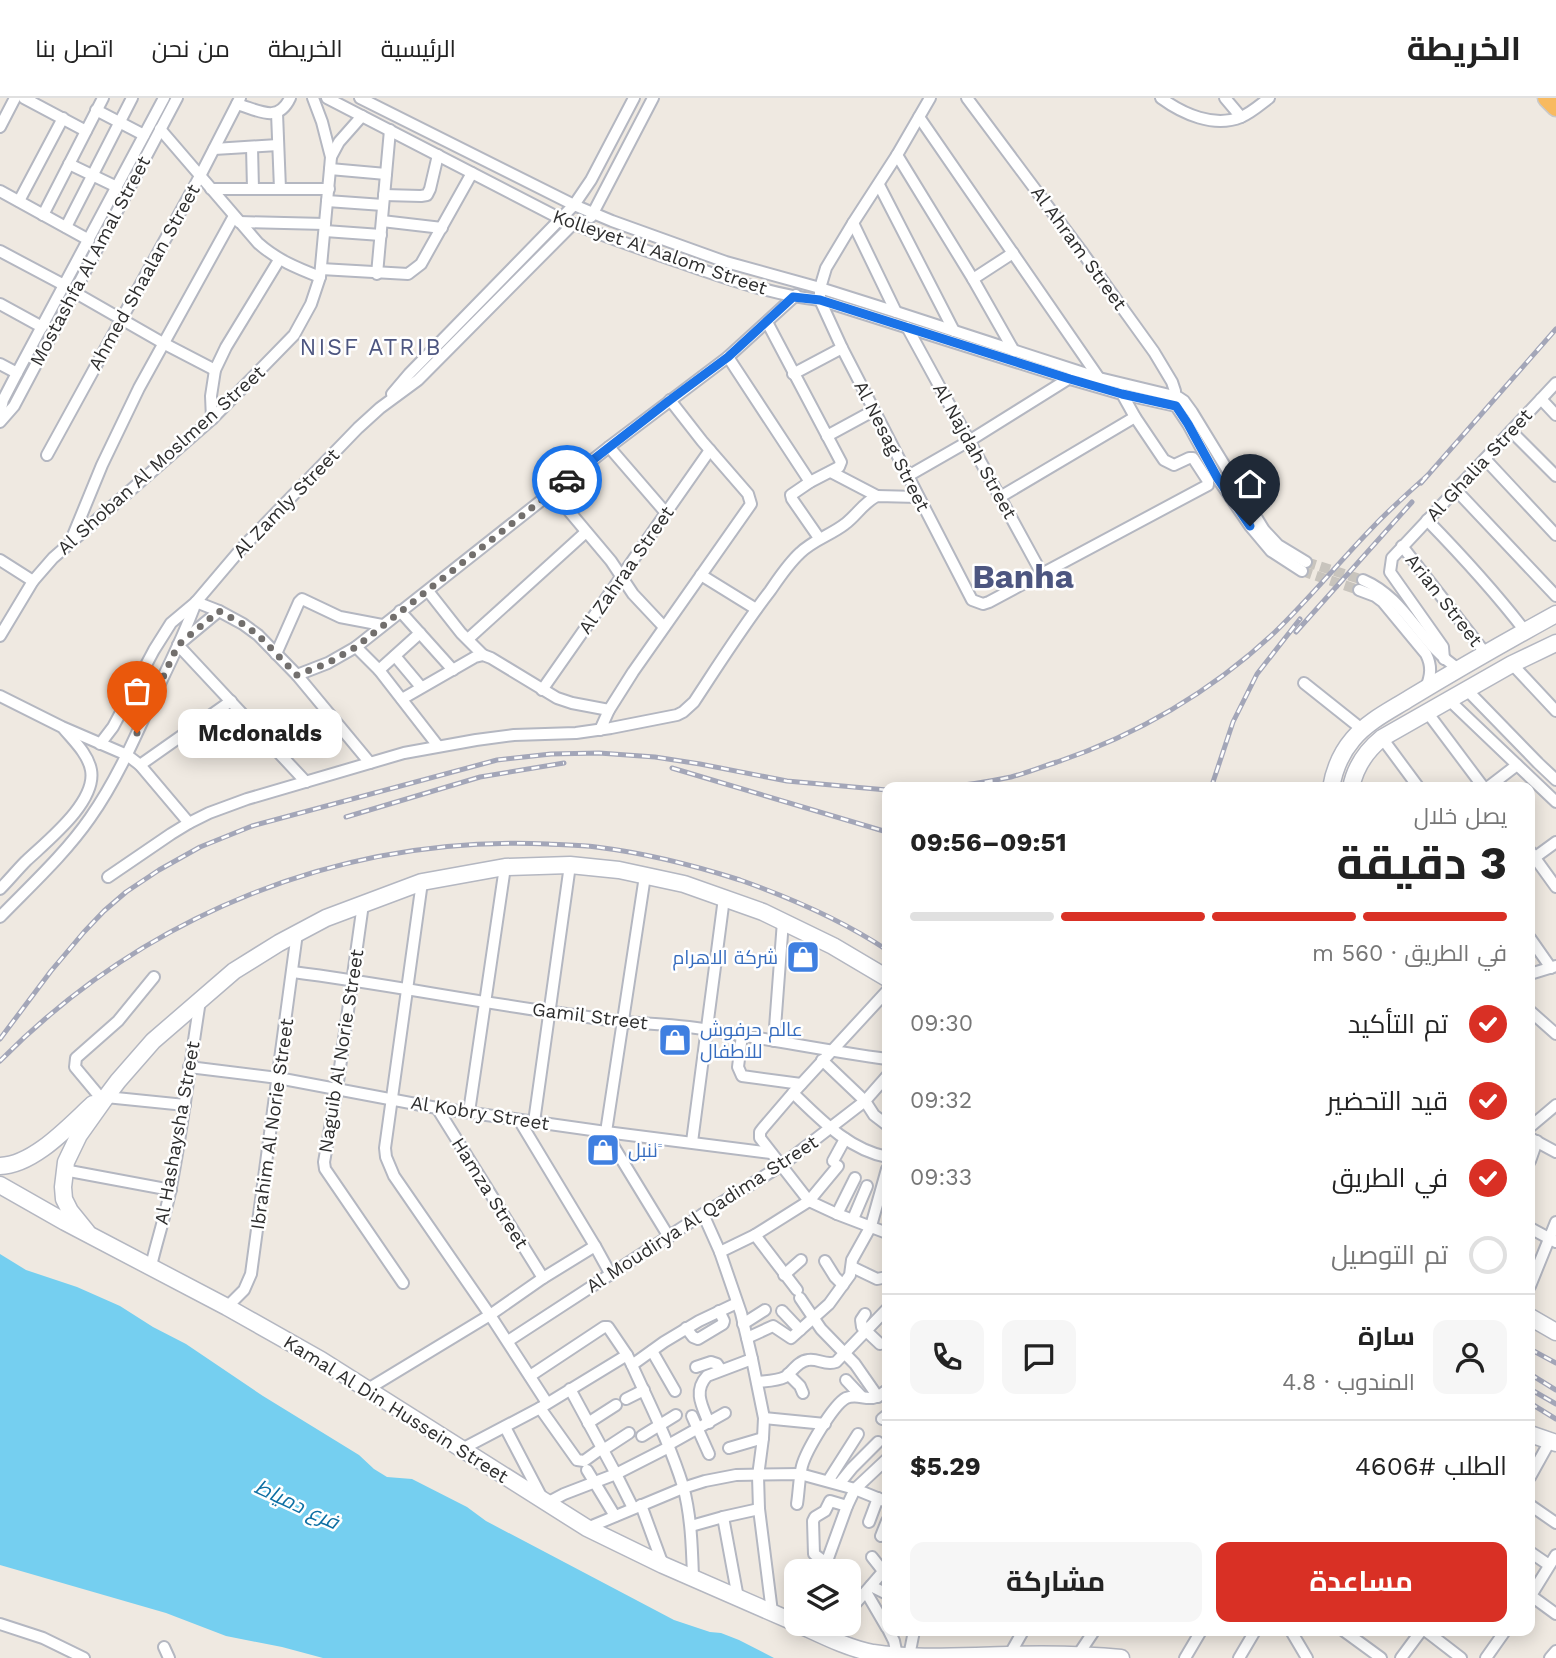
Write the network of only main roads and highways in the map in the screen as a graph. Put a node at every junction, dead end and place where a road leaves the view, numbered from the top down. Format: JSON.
{"nodes":[{"id":1,"x":1546,"y":98,"type":"edge"},
{"id":2,"x":1556,"y":107,"type":"edge"},
{"id":3,"x":1556,"y":614,"type":"edge"},
{"id":4,"x":1556,"y":626,"type":"edge"},
{"id":5,"x":1525,"y":631,"type":"junction"},
{"id":6,"x":1554,"y":647,"type":"edge"},
{"id":7,"x":1358,"y":734,"type":"junction"},
{"id":8,"x":1366,"y":753,"type":"junction"},
{"id":9,"x":1333,"y":780,"type":"edge"},
{"id":10,"x":1352,"y":782,"type":"edge"},
{"id":11,"x":1352,"y":782,"type":"edge"},
{"id":12,"x":882,"y":975,"type":"edge"},
{"id":13,"x":103,"y":1097,"type":"junction"},
{"id":14,"x":0,"y":1166,"type":"edge"},
{"id":15,"x":0,"y":1185,"type":"edge"},
{"id":16,"x":87,"y":1232,"type":"junction"},
{"id":17,"x":1535,"y":1320,"type":"edge"},
{"id":18,"x":1556,"y":1332,"type":"edge"},
{"id":19,"x":1535,"y":1436,"type":"edge"},
{"id":20,"x":1553,"y":1442,"type":"edge"},
{"id":21,"x":784,"y":1617,"type":"edge"},
{"id":22,"x":824,"y":1636,"type":"edge"},
{"id":23,"x":1121,"y":1658,"type":"edge"}],
"edges":[{"from":1,"to":2,"type":"highway"},
{"from":3,"to":5,"type":"main road"},
{"from":4,"to":5,"type":"main road"},
{"from":5,"to":7,"type":"main road"},
{"from":6,"to":8,"type":"main road"},
{"from":7,"to":8,"type":"main road"},
{"from":7,"to":9,"type":"main road"},
{"from":8,"to":10,"type":"main road"},
{"from":9,"to":11,"type":"main road"},
{"from":12,"to":13,"type":"main road"},
{"from":13,"to":14,"type":"main road"},
{"from":13,"to":16,"type":"main road"},
{"from":15,"to":16,"type":"main road","name":"Kamal Al Din Hussein Street"},
{"from":16,"to":21,"type":"main road","name":"Kamal Al Din Hussein Street"},
{"from":17,"to":18,"type":"main road"},
{"from":19,"to":20,"type":"main road"},
{"from":22,"to":23,"type":"main road","name":"Kamal Al Din Hussein Street"}]}
